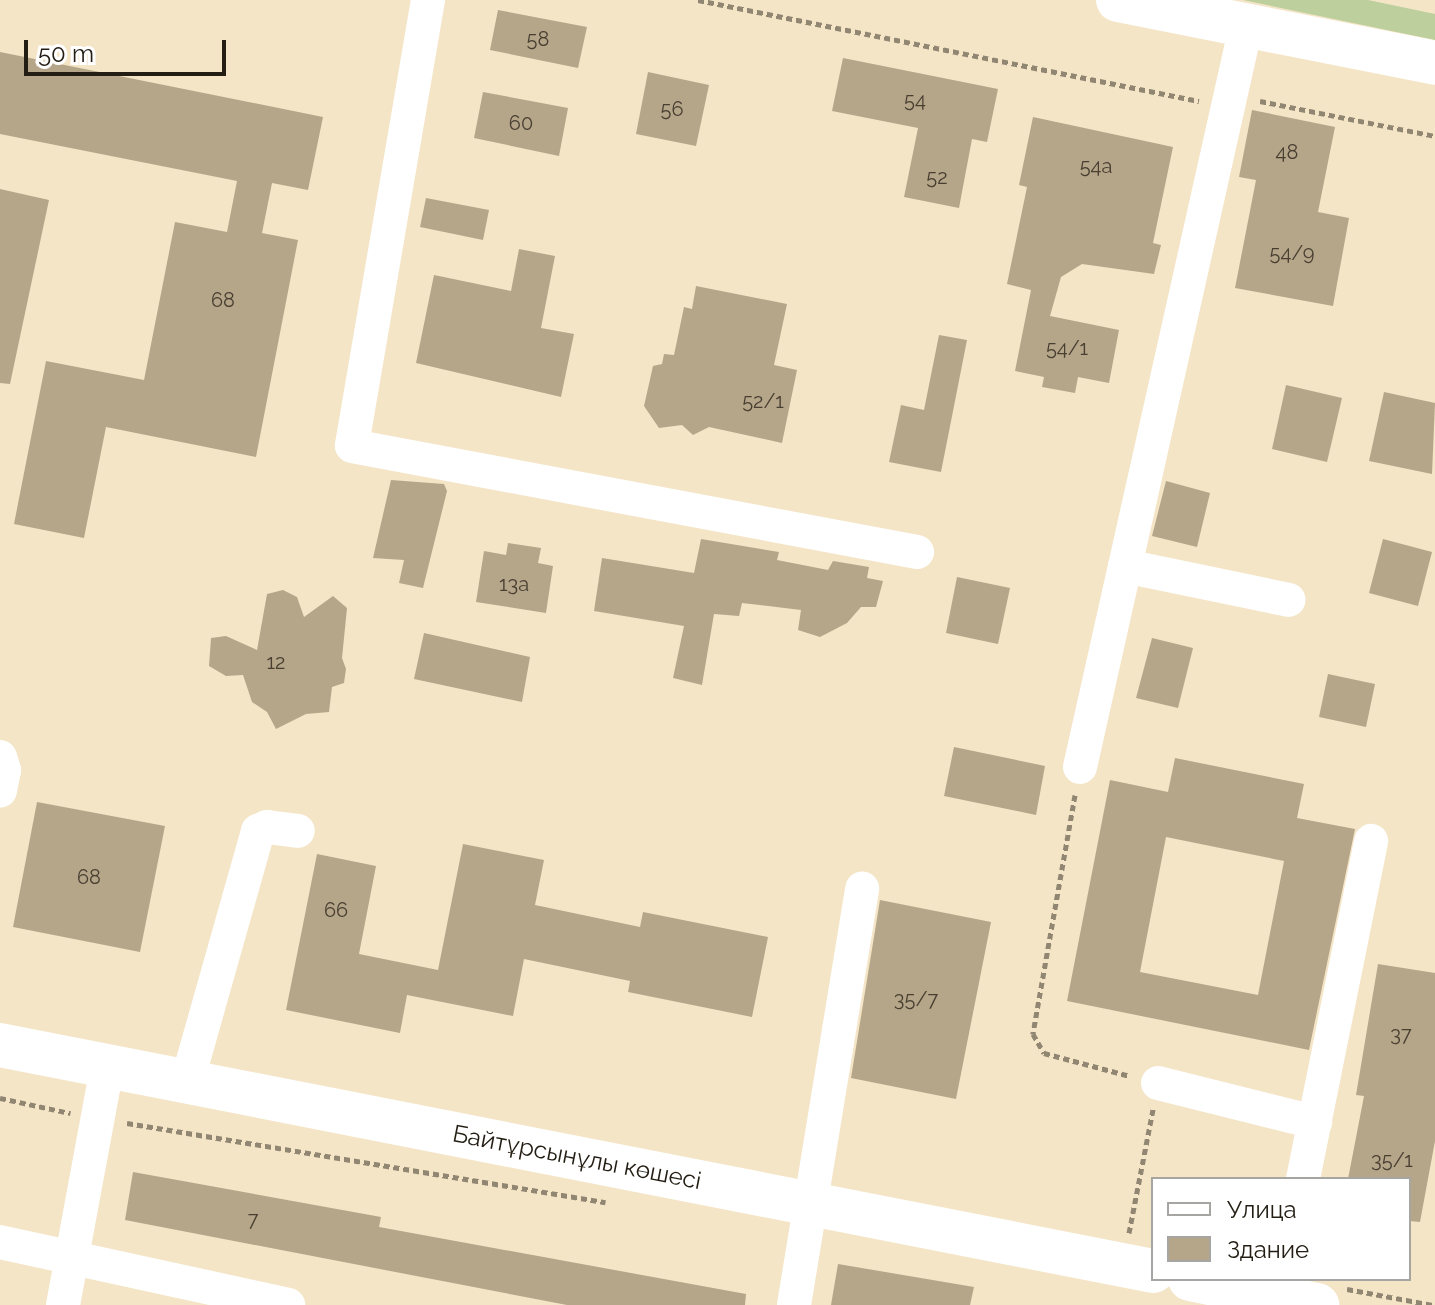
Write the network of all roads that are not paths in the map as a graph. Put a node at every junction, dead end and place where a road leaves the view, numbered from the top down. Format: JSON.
{"nodes":[{"id":1,"x":428,"y":0,"type":"edge"},
{"id":2,"x":1118,"y":0,"type":"edge"},
{"id":3,"x":1246,"y":26,"type":"junction"},
{"id":4,"x":1435,"y":63,"type":"edge"},
{"id":5,"x":917,"y":552,"type":"dead end"},
{"id":6,"x":1125,"y":566,"type":"junction"},
{"id":7,"x":1289,"y":600,"type":"dead end"},
{"id":8,"x":0,"y":757,"type":"edge"},
{"id":9,"x":1080,"y":767,"type":"road end"},
{"id":10,"x":0,"y":791,"type":"edge"},
{"id":11,"x":298,"y":831,"type":"dead end"},
{"id":12,"x":1371,"y":841,"type":"dead end"},
{"id":13,"x":862,"y":889,"type":"dead end"},
{"id":14,"x":0,"y":1045,"type":"edge"},
{"id":15,"x":107,"y":1068,"type":"junction"},
{"id":16,"x":187,"y":1082,"type":"junction"},
{"id":17,"x":1158,"y":1083,"type":"road end"},
{"id":18,"x":1315,"y":1122,"type":"junction"},
{"id":19,"x":1303,"y":1177,"type":"edge"},
{"id":20,"x":814,"y":1202,"type":"junction"},
{"id":21,"x":0,"y":1242,"type":"edge"},
{"id":22,"x":72,"y":1255,"type":"junction"},
{"id":23,"x":1138,"y":1268,"type":"edge"},
{"id":24,"x":1208,"y":1281,"type":"edge"},
{"id":25,"x":1305,"y":1292,"type":"edge"},
{"id":26,"x":63,"y":1305,"type":"edge"},
{"id":27,"x":288,"y":1305,"type":"edge"},
{"id":28,"x":794,"y":1305,"type":"edge"}],
"edges":[{"from":1,"to":5,"type":"street"},
{"from":2,"to":3,"type":"main road"},
{"from":3,"to":4,"type":"main road"},
{"from":3,"to":6,"type":"street"},
{"from":6,"to":7,"type":"street"},
{"from":6,"to":9,"type":"street"},
{"from":8,"to":10,"type":"street"},
{"from":11,"to":16,"type":"street"},
{"from":12,"to":18,"type":"street"},
{"from":13,"to":20,"type":"street"},
{"from":14,"to":15,"type":"main road","name":"Байтұрсынұлы көшесі"},
{"from":15,"to":16,"type":"main road","name":"Байтұрсынұлы көшесі"},
{"from":15,"to":22,"type":"street"},
{"from":16,"to":20,"type":"main road","name":"Байтұрсынұлы көшесі"},
{"from":17,"to":18,"type":"street"},
{"from":18,"to":19,"type":"street"},
{"from":20,"to":23,"type":"main road","name":"Байтұрсынұлы көшесі"},
{"from":20,"to":28,"type":"street"},
{"from":21,"to":22,"type":"street"},
{"from":22,"to":26,"type":"street"},
{"from":22,"to":27,"type":"street"},
{"from":24,"to":25,"type":"main road"}]}
